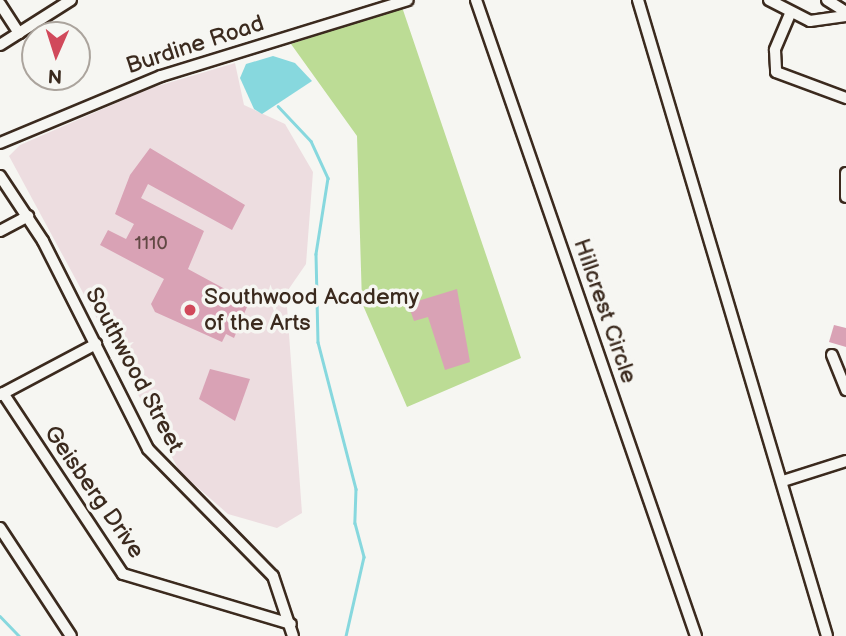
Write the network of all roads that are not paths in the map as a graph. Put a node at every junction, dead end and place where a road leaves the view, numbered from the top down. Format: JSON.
{"nodes":[{"id":1,"x":71,"y":0,"type":"edge"},
{"id":2,"x":408,"y":0,"type":"edge"},
{"id":3,"x":476,"y":0,"type":"edge"},
{"id":4,"x":638,"y":0,"type":"edge"},
{"id":5,"x":769,"y":0,"type":"edge"},
{"id":6,"x":827,"y":0,"type":"edge"},
{"id":7,"x":0,"y":4,"type":"edge"},
{"id":8,"x":790,"y":14,"type":"junction"},
{"id":9,"x":846,"y":14,"type":"edge"},
{"id":10,"x":19,"y":33,"type":"junction"},
{"id":11,"x":0,"y":45,"type":"edge"},
{"id":12,"x":846,"y":98,"type":"edge"},
{"id":13,"x":0,"y":143,"type":"edge"},
{"id":14,"x":846,"y":173,"type":"edge"},
{"id":15,"x":0,"y":176,"type":"edge"},
{"id":16,"x":846,"y":197,"type":"edge"},
{"id":17,"x":28,"y":216,"type":"junction"},
{"id":18,"x":0,"y":231,"type":"edge"},
{"id":19,"x":96,"y":344,"type":"junction"},
{"id":20,"x":832,"y":355,"type":"dead end"},
{"id":21,"x":846,"y":390,"type":"edge"},
{"id":22,"x":2,"y":394,"type":"edge"},
{"id":23,"x":846,"y":461,"type":"edge"},
{"id":24,"x":783,"y":481,"type":"junction"},
{"id":25,"x":0,"y":528,"type":"edge"},
{"id":26,"x":291,"y":624,"type":"junction"},
{"id":27,"x":71,"y":636,"type":"edge"},
{"id":28,"x":293,"y":636,"type":"edge"},
{"id":29,"x":696,"y":636,"type":"edge"},
{"id":30,"x":827,"y":636,"type":"edge"}],
"edges":[{"from":1,"to":10,"type":"street"},
{"from":2,"to":13,"type":"street","name":"Burdine Road"},
{"from":3,"to":29,"type":"street","name":"Hillcrest Circle"},
{"from":4,"to":24,"type":"street"},
{"from":5,"to":8,"type":"street"},
{"from":6,"to":9,"type":"street"},
{"from":7,"to":10,"type":"street"},
{"from":8,"to":9,"type":"street"},
{"from":8,"to":12,"type":"street"},
{"from":10,"to":11,"type":"street"},
{"from":14,"to":16,"type":"street"},
{"from":15,"to":17,"type":"street","name":"Southwood Street"},
{"from":17,"to":18,"type":"street"},
{"from":17,"to":19,"type":"street","name":"Southwood Street"},
{"from":19,"to":22,"type":"street"},
{"from":19,"to":26,"type":"street","name":"Southwood Street"},
{"from":20,"to":21,"type":"street"},
{"from":22,"to":26,"type":"street","name":"Geisberg Drive"},
{"from":23,"to":24,"type":"street"},
{"from":24,"to":30,"type":"street"},
{"from":25,"to":27,"type":"street"},
{"from":26,"to":28,"type":"street","name":"Southwood Street"}]}
